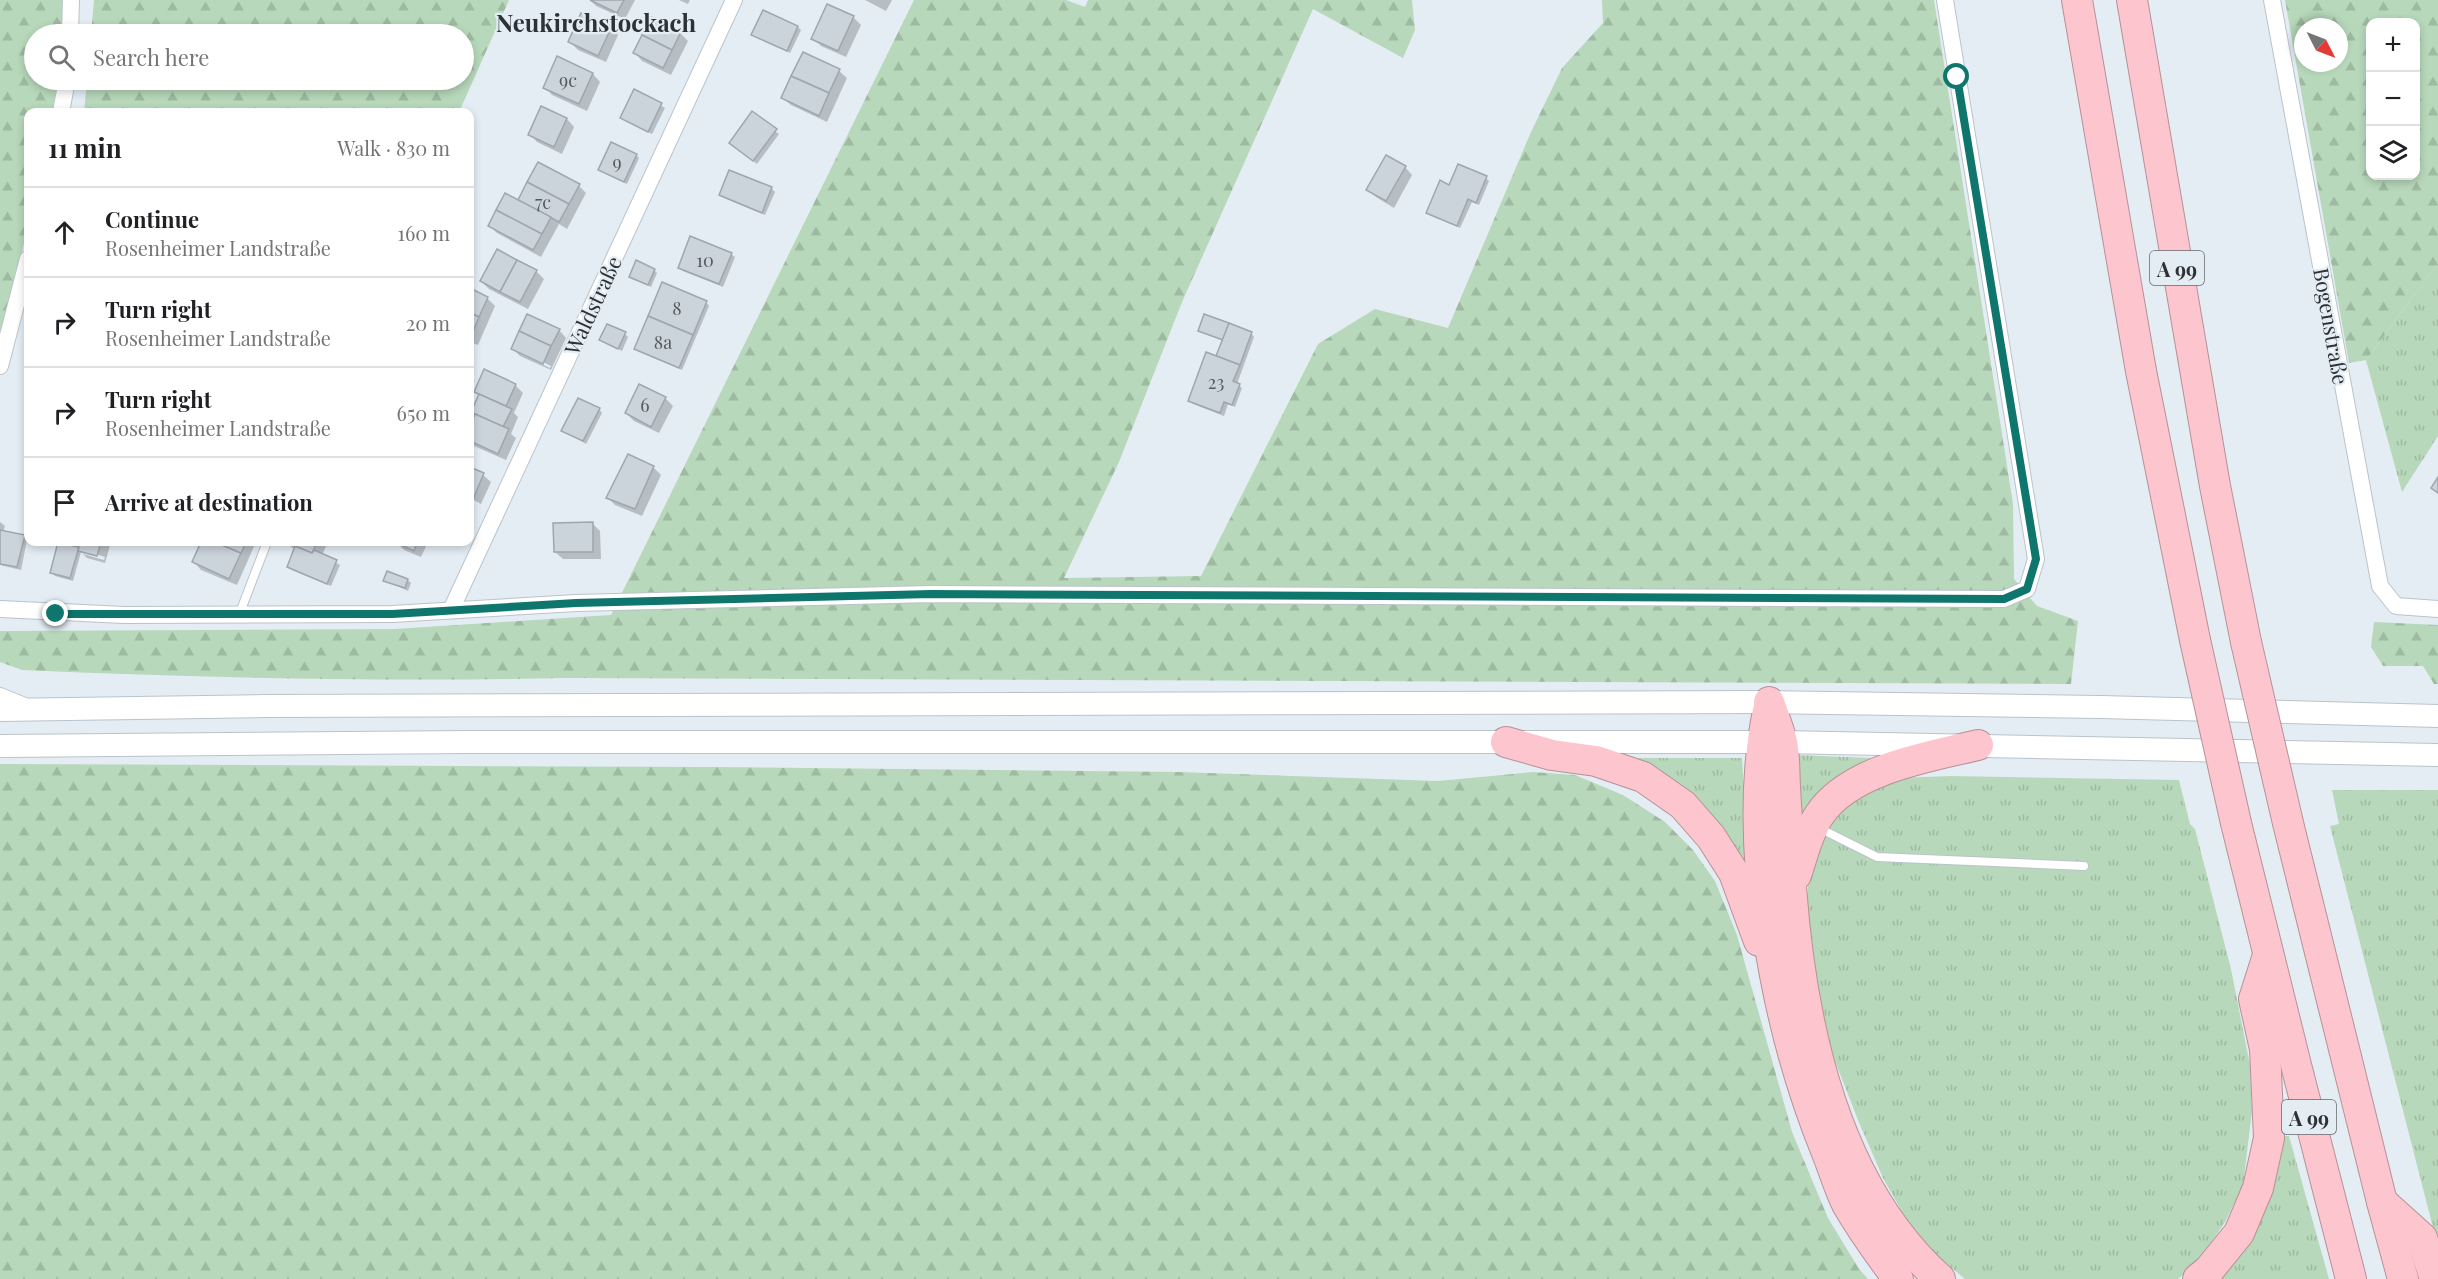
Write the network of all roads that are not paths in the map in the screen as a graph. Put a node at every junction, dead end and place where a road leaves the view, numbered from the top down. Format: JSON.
{"nodes":[{"id":1,"x":71,"y":0,"type":"edge"},
{"id":2,"x":734,"y":0,"type":"edge"},
{"id":3,"x":1945,"y":0,"type":"edge"},
{"id":4,"x":2077,"y":0,"type":"edge"},
{"id":5,"x":2132,"y":0,"type":"edge"},
{"id":6,"x":2272,"y":0,"type":"edge"},
{"id":7,"x":70,"y":24,"type":"edge"},
{"id":8,"x":65,"y":90,"type":"edge"},
{"id":9,"x":62,"y":108,"type":"edge"},
{"id":10,"x":24,"y":273,"type":"edge"},
{"id":11,"x":0,"y":366,"type":"edge"},
{"id":12,"x":265,"y":546,"type":"edge"},
{"id":13,"x":0,"y":609,"type":"edge"},
{"id":14,"x":2438,"y":609,"type":"edge"},
{"id":15,"x":451,"y":610,"type":"junction"},
{"id":16,"x":239,"y":615,"type":"junction"},
{"id":17,"x":0,"y":696,"type":"edge"},
{"id":18,"x":1769,"y":702,"type":"junction"},
{"id":19,"x":34,"y":709,"type":"junction"},
{"id":20,"x":0,"y":710,"type":"edge"},
{"id":21,"x":2438,"y":716,"type":"edge"},
{"id":22,"x":1506,"y":742,"type":"junction"},
{"id":23,"x":1772,"y":742,"type":"junction"},
{"id":24,"x":1978,"y":745,"type":"junction"},
{"id":25,"x":0,"y":746,"type":"edge"},
{"id":26,"x":2438,"y":755,"type":"edge"},
{"id":27,"x":1814,"y":826,"type":"junction"},
{"id":28,"x":2084,"y":866,"type":"dead end"},
{"id":29,"x":1791,"y":889,"type":"junction"},
{"id":30,"x":2268,"y":955,"type":"junction"},
{"id":31,"x":1777,"y":983,"type":"junction"},
{"id":32,"x":2382,"y":1202,"type":"junction"},
{"id":33,"x":1898,"y":1279,"type":"edge"},
{"id":34,"x":1940,"y":1279,"type":"edge"},
{"id":35,"x":2198,"y":1279,"type":"edge"},
{"id":36,"x":2352,"y":1279,"type":"edge"},
{"id":37,"x":2403,"y":1279,"type":"edge"},
{"id":38,"x":2435,"y":1279,"type":"edge"}],
"edges":[{"from":1,"to":7,"type":"street"},
{"from":2,"to":15,"type":"street","name":"Waldstraße"},
{"from":3,"to":15,"type":"street"},
{"from":4,"to":30,"type":"highway","number":"A 99","bridge":true},
{"from":5,"to":32,"type":"highway","number":"A 99","bridge":true},
{"from":6,"to":14,"type":"street","name":"Bogenstraße"},
{"from":8,"to":9,"type":"street"},
{"from":10,"to":11,"type":"street"},
{"from":12,"to":16,"type":"lane"},
{"from":13,"to":16,"type":"street"},
{"from":15,"to":16,"type":"street"},
{"from":17,"to":19,"type":"street"},
{"from":18,"to":19,"type":"main road"},
{"from":18,"to":21,"type":"main road"},
{"from":18,"to":23,"type":"highway"},
{"from":19,"to":20,"type":"main road"},
{"from":22,"to":23,"type":"main road"},
{"from":22,"to":25,"type":"main road"},
{"from":22,"to":31,"type":"highway"},
{"from":23,"to":24,"type":"main road"},
{"from":23,"to":29,"type":"highway"},
{"from":23,"to":31,"type":"highway"},
{"from":24,"to":26,"type":"main road"},
{"from":24,"to":27,"type":"highway"},
{"from":27,"to":28,"type":"lane"},
{"from":27,"to":29,"type":"highway"},
{"from":29,"to":34,"type":"highway"},
{"from":30,"to":35,"type":"highway"},
{"from":30,"to":36,"type":"highway","number":"A 99"},
{"from":31,"to":33,"type":"highway"},
{"from":32,"to":37,"type":"highway","number":"A 99"},
{"from":32,"to":38,"type":"highway"}]}
